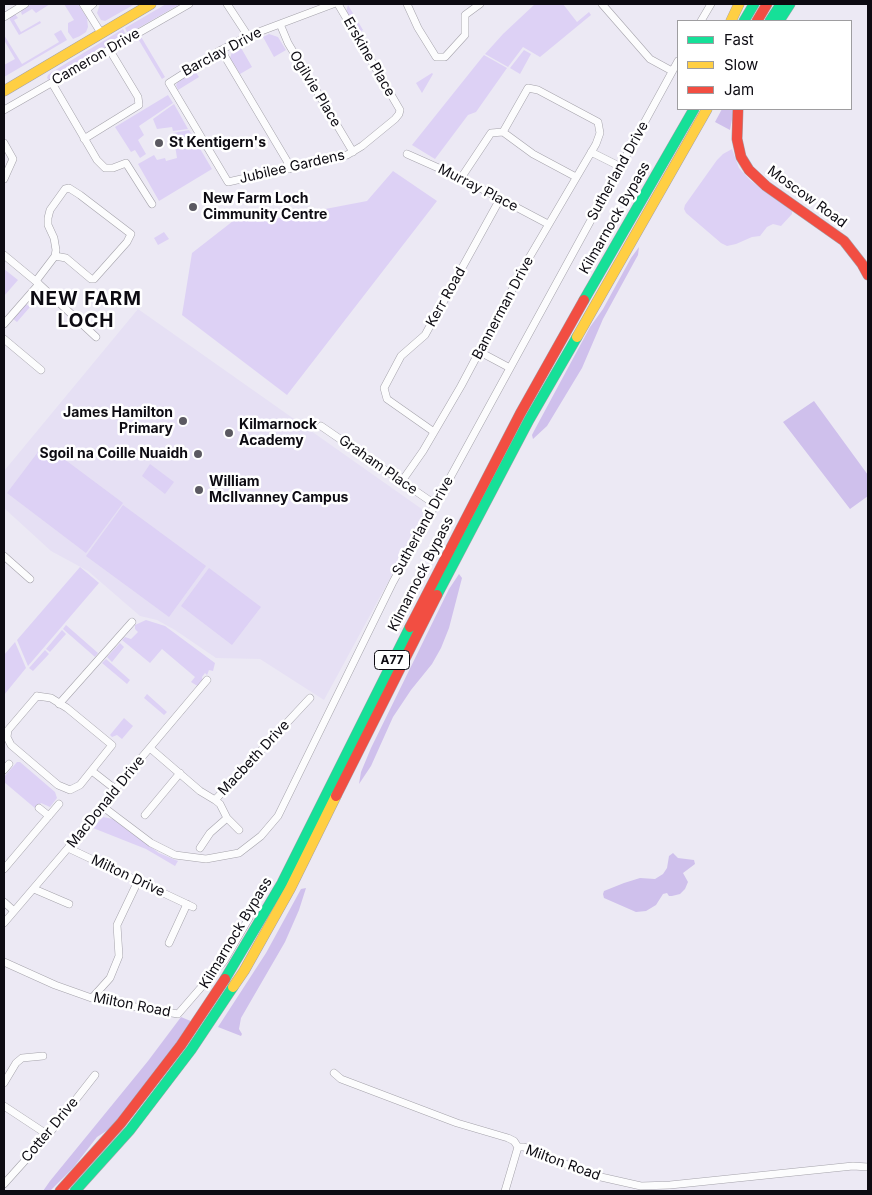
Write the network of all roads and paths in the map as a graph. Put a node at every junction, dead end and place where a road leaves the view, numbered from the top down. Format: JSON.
{"nodes":[{"id":1,"x":25,"y":4,"type":"edge"},
{"id":2,"x":151,"y":4,"type":"edge"},
{"id":3,"x":188,"y":4,"type":"edge"},
{"id":4,"x":227,"y":4,"type":"edge"},
{"id":5,"x":334,"y":4,"type":"edge"},
{"id":6,"x":338,"y":4,"type":"edge"},
{"id":7,"x":408,"y":4,"type":"edge"},
{"id":8,"x":480,"y":4,"type":"edge"},
{"id":9,"x":602,"y":4,"type":"edge"},
{"id":10,"x":711,"y":4,"type":"edge"},
{"id":11,"x":739,"y":4,"type":"edge"},
{"id":12,"x":754,"y":4,"type":"edge"},
{"id":13,"x":767,"y":4,"type":"edge"},
{"id":14,"x":781,"y":4,"type":"edge"},
{"id":15,"x":790,"y":4,"type":"edge"},
{"id":16,"x":88,"y":5,"type":"edge"},
{"id":17,"x":4,"y":17,"type":"edge"},
{"id":18,"x":702,"y":20,"type":"edge"},
{"id":19,"x":731,"y":20,"type":"edge"},
{"id":20,"x":745,"y":20,"type":"edge"},
{"id":21,"x":758,"y":20,"type":"edge"},
{"id":22,"x":771,"y":20,"type":"edge"},
{"id":23,"x":780,"y":20,"type":"edge"},
{"id":24,"x":280,"y":24,"type":"junction"},
{"id":25,"x":101,"y":33,"type":"junction"},
{"id":26,"x":248,"y":36,"type":"junction"},
{"id":27,"x":109,"y":49,"type":"junction"},
{"id":28,"x":221,"y":50,"type":"junction"},
{"id":29,"x":677,"y":63,"type":"edge"},
{"id":30,"x":672,"y":71,"type":"junction"},
{"id":31,"x":52,"y":83,"type":"junction"},
{"id":32,"x":4,"y":91,"type":"edge"},
{"id":33,"x":4,"y":110,"type":"edge"},
{"id":34,"x":690,"y":110,"type":"edge"},
{"id":35,"x":693,"y":110,"type":"edge"},
{"id":36,"x":706,"y":110,"type":"edge"},
{"id":37,"x":738,"y":110,"type":"edge"},
{"id":38,"x":400,"y":111,"type":"joint"},
{"id":39,"x":687,"y":121,"type":"junction"},
{"id":40,"x":503,"y":132,"type":"junction"},
{"id":41,"x":84,"y":139,"type":"junction"},
{"id":42,"x":4,"y":143,"type":"edge"},
{"id":43,"x":353,"y":152,"type":"junction"},
{"id":44,"x":591,"y":152,"type":"junction"},
{"id":45,"x":407,"y":154,"type":"dead end"},
{"id":46,"x":621,"y":167,"type":"junction"},
{"id":47,"x":289,"y":169,"type":"junction"},
{"id":48,"x":576,"y":177,"type":"junction"},
{"id":49,"x":461,"y":178,"type":"junction"},
{"id":50,"x":4,"y":179,"type":"edge"},
{"id":51,"x":228,"y":182,"type":"joint"},
{"id":52,"x":500,"y":198,"type":"junction"},
{"id":53,"x":152,"y":204,"type":"dead end"},
{"id":54,"x":548,"y":224,"type":"junction"},
{"id":55,"x":4,"y":255,"type":"edge"},
{"id":56,"x":55,"y":256,"type":"junction"},
{"id":57,"x":868,"y":275,"type":"edge"},
{"id":58,"x":37,"y":283,"type":"junction"},
{"id":59,"x":4,"y":324,"type":"edge"},
{"id":60,"x":96,"y":337,"type":"dead end"},
{"id":61,"x":4,"y":339,"type":"edge"},
{"id":62,"x":480,"y":352,"type":"junction"},
{"id":63,"x":510,"y":368,"type":"junction"},
{"id":64,"x":41,"y":370,"type":"dead end"},
{"id":65,"x":321,"y":426,"type":"dead end"},
{"id":66,"x":434,"y":432,"type":"junction"},
{"id":67,"x":402,"y":481,"type":"junction"},
{"id":68,"x":436,"y":505,"type":"junction"},
{"id":69,"x":4,"y":556,"type":"edge"},
{"id":70,"x":30,"y":580,"type":"dead end"},
{"id":71,"x":132,"y":622,"type":"dead end"},
{"id":72,"x":207,"y":680,"type":"dead end"},
{"id":73,"x":310,"y":698,"type":"dead end"},
{"id":74,"x":59,"y":704,"type":"junction"},
{"id":75,"x":150,"y":748,"type":"junction"},
{"id":76,"x":92,"y":770,"type":"junction"},
{"id":77,"x":180,"y":773,"type":"junction"},
{"id":78,"x":114,"y":789,"type":"junction"},
{"id":79,"x":215,"y":800,"type":"junction"},
{"id":80,"x":59,"y":804,"type":"dead end"},
{"id":81,"x":102,"y":806,"type":"junction"},
{"id":82,"x":39,"y":808,"type":"dead end"},
{"id":83,"x":144,"y":815,"type":"dead end"},
{"id":84,"x":49,"y":816,"type":"junction"},
{"id":85,"x":226,"y":818,"type":"junction"},
{"id":86,"x":239,"y":830,"type":"dead end"},
{"id":87,"x":68,"y":848,"type":"junction"},
{"id":88,"x":200,"y":848,"type":"dead end"},
{"id":89,"x":4,"y":869,"type":"edge"},
{"id":90,"x":138,"y":881,"type":"junction"},
{"id":91,"x":34,"y":889,"type":"junction"},
{"id":92,"x":4,"y":902,"type":"edge"},
{"id":93,"x":69,"y":904,"type":"dead end"},
{"id":94,"x":14,"y":911,"type":"junction"},
{"id":95,"x":249,"y":918,"type":"dead end"},
{"id":96,"x":4,"y":922,"type":"edge"},
{"id":97,"x":169,"y":943,"type":"dead end"},
{"id":98,"x":4,"y":962,"type":"edge"},
{"id":99,"x":92,"y":998,"type":"junction"},
{"id":100,"x":43,"y":1056,"type":"dead end"},
{"id":101,"x":334,"y":1073,"type":"dead end"},
{"id":102,"x":94,"y":1075,"type":"dead end"},
{"id":103,"x":4,"y":1083,"type":"edge"},
{"id":104,"x":4,"y":1106,"type":"edge"},
{"id":105,"x":48,"y":1135,"type":"junction"},
{"id":106,"x":518,"y":1148,"type":"junction"},
{"id":107,"x":868,"y":1167,"type":"edge"},
{"id":108,"x":4,"y":1184,"type":"edge"},
{"id":109,"x":60,"y":1191,"type":"edge"},
{"id":110,"x":75,"y":1191,"type":"edge"},
{"id":111,"x":505,"y":1191,"type":"edge"}],
"edges":[{"from":1,"to":17,"type":"street"},
{"from":2,"to":25,"type":"main road"},
{"from":3,"to":27,"type":"street","name":"Cameron Drive"},
{"from":4,"to":26,"type":"street"},
{"from":5,"to":24,"type":"street","name":"Barclay Drive"},
{"from":6,"to":38,"type":"street","name":"Erskine Place"},
{"from":7,"to":8,"type":"street"},
{"from":9,"to":30,"type":"street"},
{"from":10,"to":18,"type":"street"},
{"from":11,"to":19,"type":"main road"},
{"from":12,"to":20,"type":"main road"},
{"from":13,"to":21,"type":"main road"},
{"from":14,"to":22,"type":"main road"},
{"from":15,"to":23,"type":"main road"},
{"from":16,"to":25,"type":"street"},
{"from":24,"to":26,"type":"street","name":"Barclay Drive"},
{"from":24,"to":43,"type":"street","name":"Ogilvie Place"},
{"from":25,"to":32,"type":"main road"},
{"from":26,"to":28,"type":"street","name":"Barclay Drive"},
{"from":27,"to":31,"type":"street","name":"Cameron Drive"},
{"from":27,"to":41,"type":"street"},
{"from":28,"to":47,"type":"street"},
{"from":28,"to":51,"type":"street","name":"Barclay Drive"},
{"from":29,"to":30,"type":"street","name":"Sutherland Drive"},
{"from":30,"to":46,"type":"street","name":"Sutherland Drive"},
{"from":31,"to":33,"type":"street","name":"Cameron Drive"},
{"from":31,"to":41,"type":"street"},
{"from":34,"to":39,"type":"main road","number":"A77"},
{"from":35,"to":39,"type":"main road","name":"Kilmarnock Bypass","number":"A77"},
{"from":36,"to":110,"type":"main road","name":"Kilmarnock Bypass","number":"A77"},
{"from":37,"to":57,"type":"main road","name":"Moscow Road"},
{"from":38,"to":43,"type":"street","name":"Jubilee Gardens"},
{"from":39,"to":109,"type":"main road","name":"Kilmarnock Bypass","number":"A77"},
{"from":40,"to":44,"type":"street","name":"Bannerman Drive"},
{"from":40,"to":48,"type":"street"},
{"from":40,"to":49,"type":"street"},
{"from":41,"to":53,"type":"street"},
{"from":42,"to":50,"type":"street"},
{"from":43,"to":47,"type":"street","name":"Jubilee Gardens"},
{"from":44,"to":46,"type":"street"},
{"from":44,"to":48,"type":"street","name":"Bannerman Drive"},
{"from":45,"to":49,"type":"street","name":"Murray Place"},
{"from":46,"to":63,"type":"street","name":"Sutherland Drive"},
{"from":47,"to":51,"type":"street","name":"Jubilee Gardens"},
{"from":48,"to":54,"type":"street","name":"Bannerman Drive"},
{"from":49,"to":52,"type":"street","name":"Murray Place"},
{"from":52,"to":54,"type":"street","name":"Murray Place"},
{"from":52,"to":66,"type":"street","name":"Kerr Road"},
{"from":54,"to":62,"type":"street","name":"Bannerman Drive"},
{"from":55,"to":58,"type":"street"},
{"from":56,"to":56,"type":"street"},
{"from":56,"to":58,"type":"street"},
{"from":58,"to":59,"type":"street"},
{"from":58,"to":60,"type":"street"},
{"from":61,"to":64,"type":"street"},
{"from":62,"to":63,"type":"street"},
{"from":62,"to":66,"type":"street","name":"Bannerman Drive"},
{"from":63,"to":68,"type":"street","name":"Sutherland Drive"},
{"from":65,"to":67,"type":"street","name":"Graham Place"},
{"from":66,"to":67,"type":"street","name":"Bannerman Drive"},
{"from":67,"to":68,"type":"street","name":"Graham Place"},
{"from":68,"to":81,"type":"street","name":"Sutherland Drive"},
{"from":69,"to":70,"type":"street"},
{"from":71,"to":74,"type":"street"},
{"from":72,"to":75,"type":"street","name":"MacDonald Drive"},
{"from":73,"to":79,"type":"street","name":"Macbeth Drive"},
{"from":74,"to":76,"type":"street"},
{"from":74,"to":76,"type":"street"},
{"from":75,"to":77,"type":"street","name":"Macbeth Drive"},
{"from":75,"to":78,"type":"street","name":"MacDonald Drive"},
{"from":76,"to":78,"type":"street"},
{"from":77,"to":79,"type":"street","name":"Macbeth Drive"},
{"from":77,"to":83,"type":"street"},
{"from":78,"to":81,"type":"street","name":"MacDonald Drive"},
{"from":79,"to":85,"type":"street"},
{"from":80,"to":84,"type":"street"},
{"from":81,"to":87,"type":"street","name":"MacDonald Drive"},
{"from":82,"to":84,"type":"street"},
{"from":84,"to":89,"type":"street"},
{"from":85,"to":86,"type":"street"},
{"from":85,"to":88,"type":"street"},
{"from":87,"to":90,"type":"street","name":"Milton Drive"},
{"from":87,"to":91,"type":"street","name":"MacDonald Drive"},
{"from":90,"to":97,"type":"street","name":"Milton Drive"},
{"from":90,"to":99,"type":"street"},
{"from":91,"to":93,"type":"street"},
{"from":91,"to":94,"type":"street","name":"MacDonald Drive"},
{"from":92,"to":94,"type":"street"},
{"from":94,"to":96,"type":"street","name":"MacDonald Drive"},
{"from":95,"to":99,"type":"street","name":"Milton Road"},
{"from":98,"to":99,"type":"street","name":"Milton Road"},
{"from":100,"to":103,"type":"street"},
{"from":101,"to":106,"type":"street","name":"Milton Road"},
{"from":102,"to":105,"type":"street","name":"Cotter Drive"},
{"from":104,"to":105,"type":"street"},
{"from":105,"to":108,"type":"street","name":"Cotter Drive"},
{"from":106,"to":107,"type":"street","name":"Milton Road"},
{"from":106,"to":111,"type":"street"}]}
